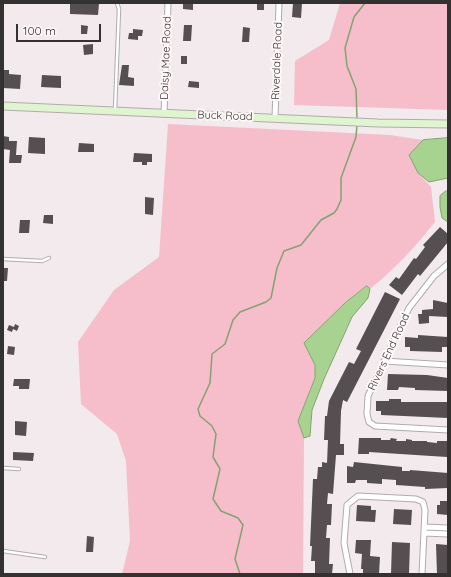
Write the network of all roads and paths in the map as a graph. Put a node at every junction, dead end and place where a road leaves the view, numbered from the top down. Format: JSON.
{"nodes":[{"id":1,"x":117,"y":3,"type":"edge"},
{"id":2,"x":168,"y":3,"type":"edge"},
{"id":3,"x":279,"y":3,"type":"edge"},
{"id":4,"x":3,"y":106,"type":"edge"},
{"id":5,"x":115,"y":111,"type":"junction"},
{"id":6,"x":164,"y":114,"type":"junction"},
{"id":7,"x":275,"y":118,"type":"junction"},
{"id":8,"x":448,"y":124,"type":"edge"},
{"id":9,"x":49,"y":258,"type":"dead end"},
{"id":10,"x":3,"y":259,"type":"edge"},
{"id":11,"x":448,"y":264,"type":"edge"},
{"id":12,"x":384,"y":361,"type":"junction"},
{"id":13,"x":448,"y":365,"type":"edge"},
{"id":14,"x":448,"y":430,"type":"edge"},
{"id":15,"x":3,"y":468,"type":"edge"},
{"id":16,"x":20,"y":468,"type":"dead end"},
{"id":17,"x":425,"y":527,"type":"junction"},
{"id":18,"x":446,"y":528,"type":"edge"},
{"id":19,"x":424,"y":533,"type":"junction"},
{"id":20,"x":446,"y":534,"type":"edge"},
{"id":21,"x":3,"y":551,"type":"edge"},
{"id":22,"x":45,"y":557,"type":"dead end"},
{"id":23,"x":350,"y":574,"type":"edge"},
{"id":24,"x":422,"y":574,"type":"edge"}],
"edges":[{"from":1,"to":5,"type":"lane"},
{"from":2,"to":6,"type":"street","name":"Daisy Mae Road"},
{"from":3,"to":7,"type":"street","name":"Riverdale Road"},
{"from":4,"to":5,"type":"street","name":"Buck Road"},
{"from":5,"to":6,"type":"street","name":"Buck Road"},
{"from":6,"to":7,"type":"street","name":"Buck Road"},
{"from":7,"to":8,"type":"street","name":"Buck Road"},
{"from":9,"to":10,"type":"lane"},
{"from":11,"to":12,"type":"street","name":"Rivers End Road"},
{"from":12,"to":13,"type":"street"},
{"from":12,"to":14,"type":"street","name":"Rivers End Road"},
{"from":15,"to":16,"type":"lane"},
{"from":17,"to":18,"type":"street"},
{"from":17,"to":19,"type":"street"},
{"from":17,"to":23,"type":"street"},
{"from":18,"to":20,"type":"street"},
{"from":19,"to":20,"type":"street"},
{"from":19,"to":24,"type":"street"},
{"from":21,"to":22,"type":"lane"}]}
